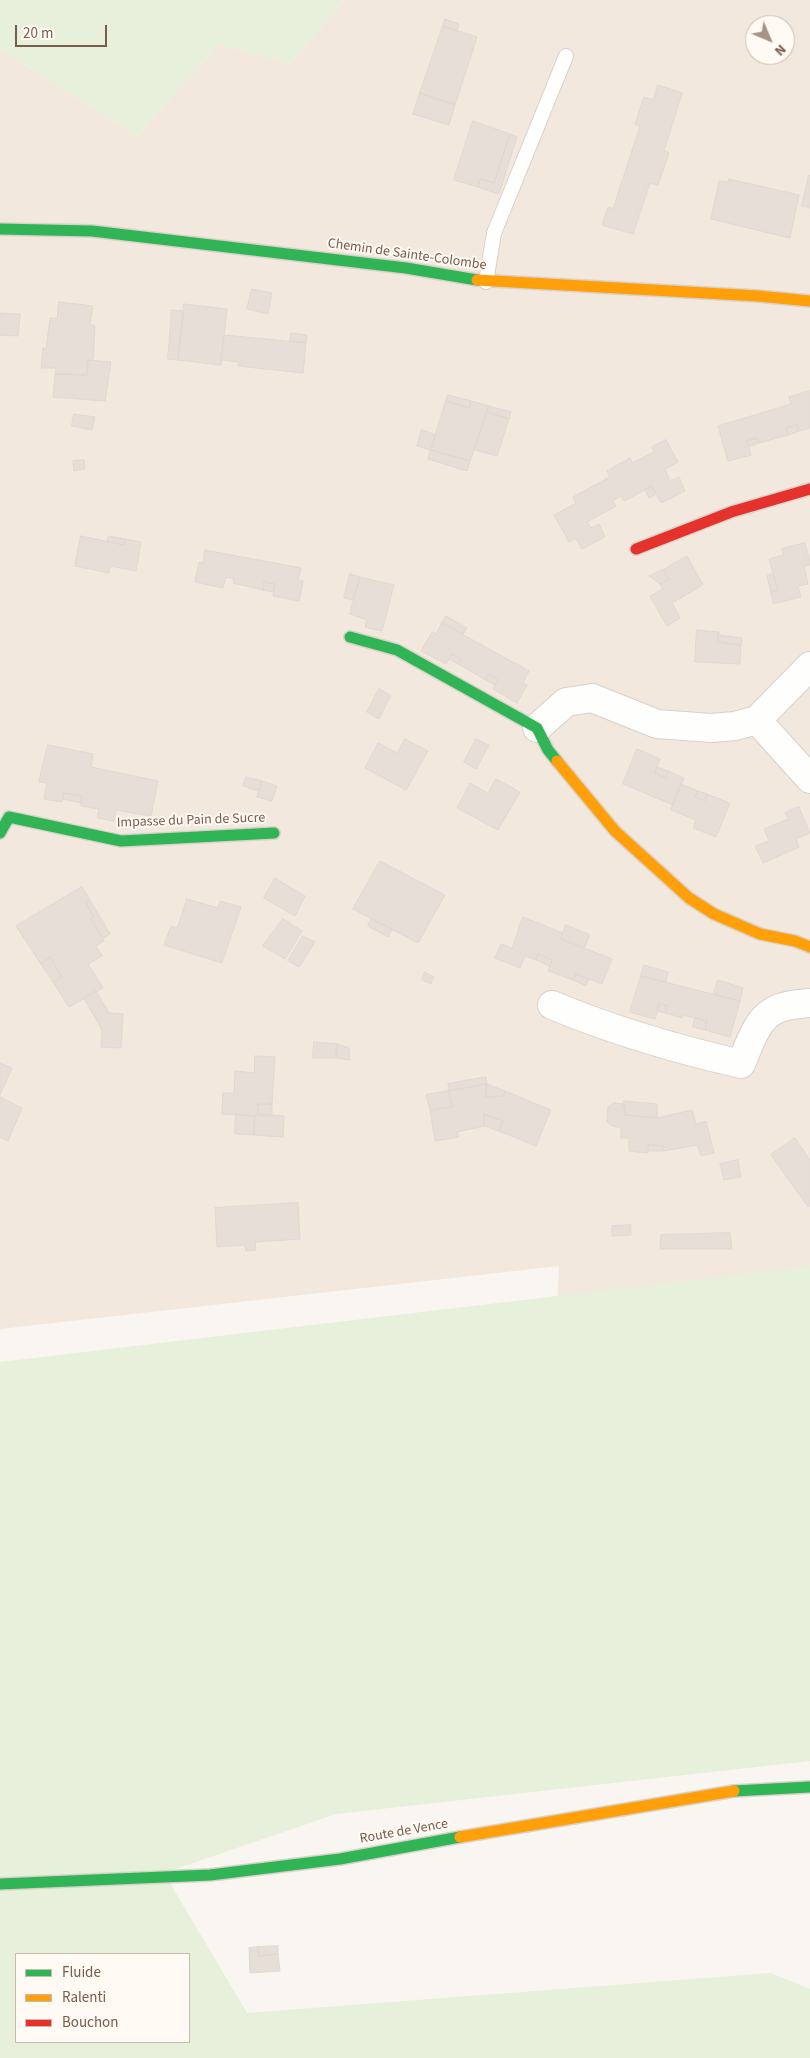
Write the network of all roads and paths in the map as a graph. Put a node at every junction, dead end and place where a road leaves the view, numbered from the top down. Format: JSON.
{"nodes":[{"id":1,"x":566,"y":56,"type":"dead end"},
{"id":2,"x":0,"y":229,"type":"edge"},
{"id":3,"x":486,"y":282,"type":"junction"},
{"id":4,"x":810,"y":301,"type":"edge"},
{"id":5,"x":810,"y":489,"type":"edge"},
{"id":6,"x":636,"y":549,"type":"dead end"},
{"id":7,"x":350,"y":637,"type":"dead end"},
{"id":8,"x":810,"y":666,"type":"edge"},
{"id":9,"x":757,"y":720,"type":"junction"},
{"id":10,"x":537,"y":728,"type":"junction"},
{"id":11,"x":810,"y":779,"type":"edge"},
{"id":12,"x":0,"y":833,"type":"edge"},
{"id":13,"x":274,"y":833,"type":"dead end"},
{"id":14,"x":810,"y":947,"type":"edge"},
{"id":15,"x":810,"y":1003,"type":"edge"},
{"id":16,"x":552,"y":1006,"type":"dead end"},
{"id":17,"x":810,"y":1787,"type":"edge"},
{"id":18,"x":0,"y":1884,"type":"edge"}],
"edges":[{"from":1,"to":3,"type":"lane"},
{"from":2,"to":3,"type":"street","name":"Chemin de Sainte-Colombe"},
{"from":3,"to":4,"type":"street","name":"Chemin de Sainte-Colombe"},
{"from":5,"to":6,"type":"street"},
{"from":7,"to":10,"type":"street"},
{"from":8,"to":9,"type":"street"},
{"from":9,"to":10,"type":"street"},
{"from":9,"to":11,"type":"street"},
{"from":10,"to":14,"type":"street"},
{"from":12,"to":13,"type":"street","name":"Impasse du Pain de Sucre"},
{"from":15,"to":16,"type":"street"},
{"from":17,"to":18,"type":"street","name":"Route de Vence"}]}
